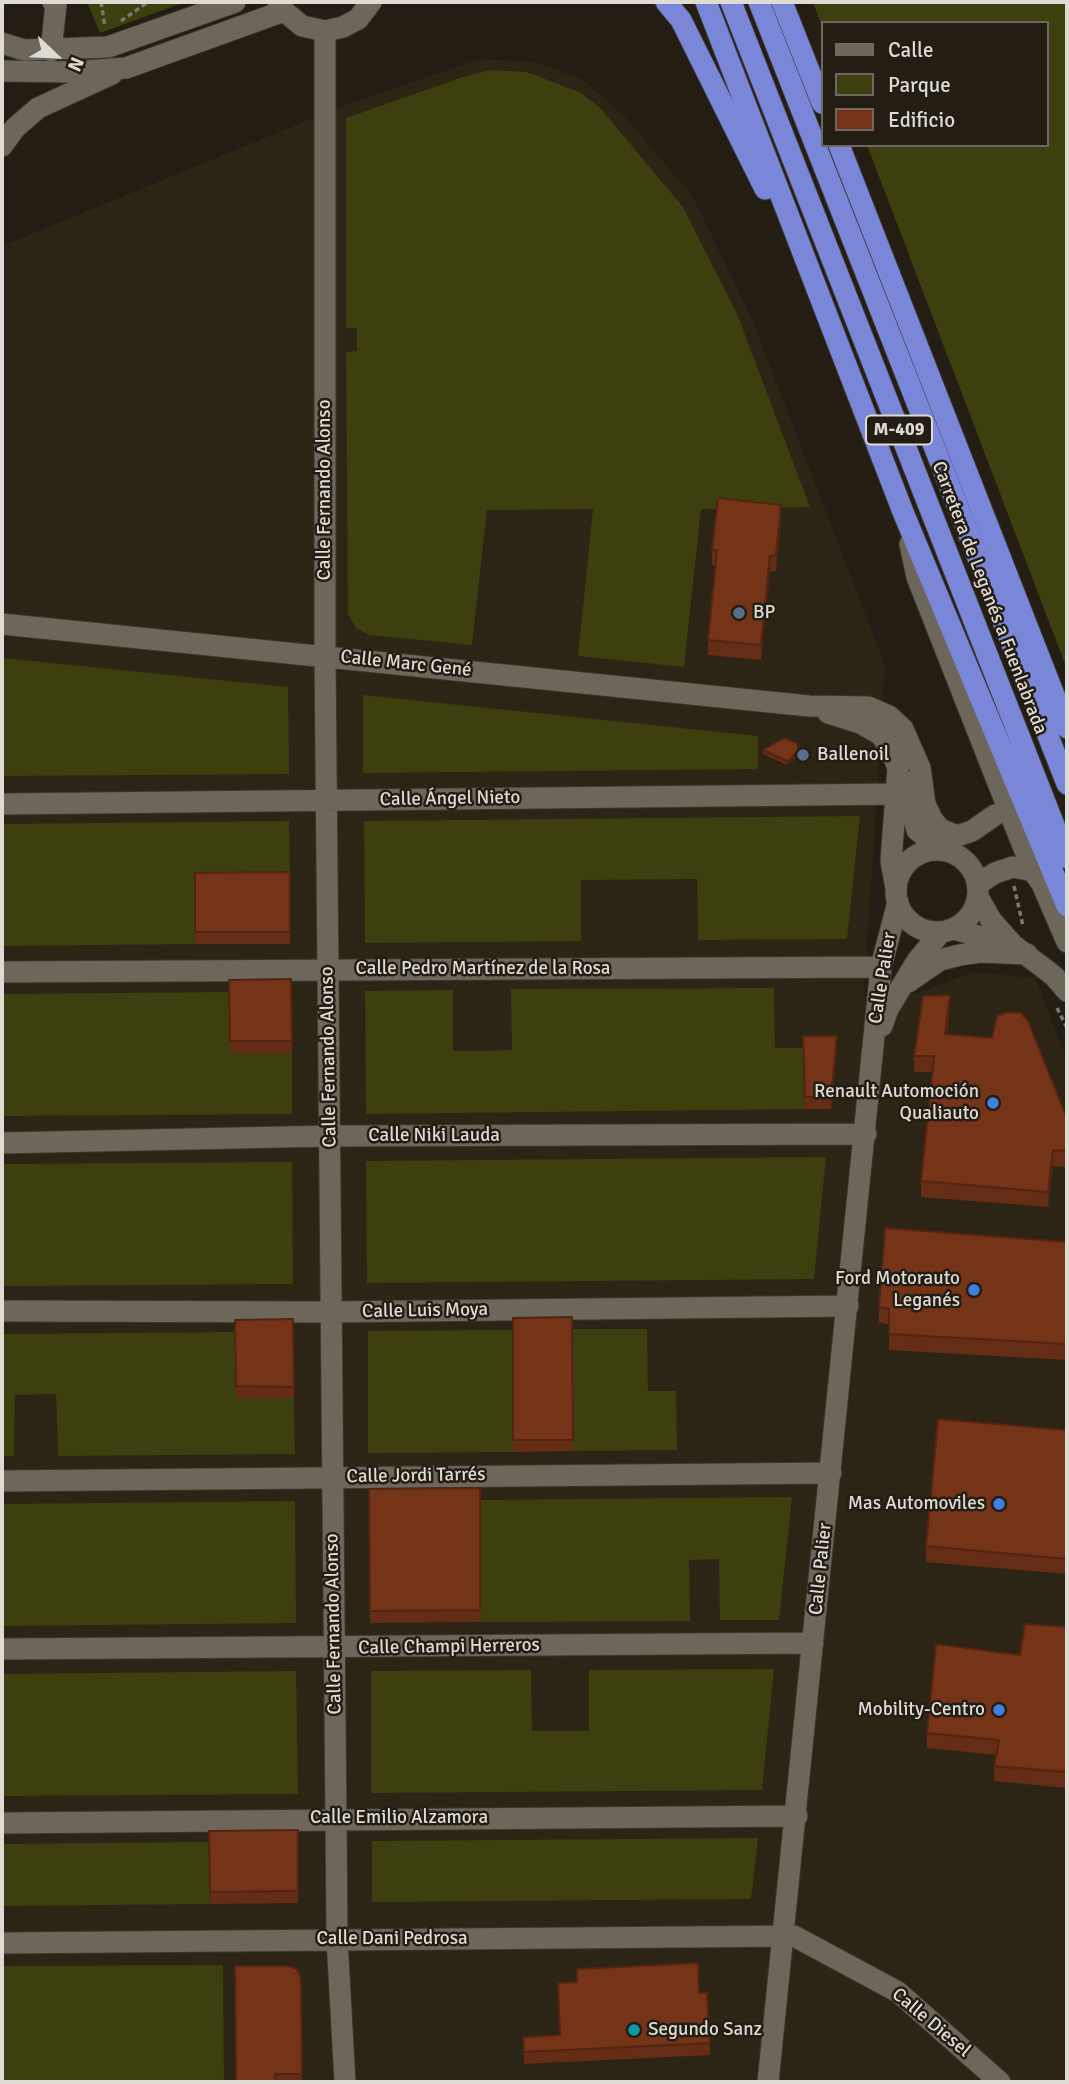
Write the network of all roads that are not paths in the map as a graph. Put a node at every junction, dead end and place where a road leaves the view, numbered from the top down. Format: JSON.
{"nodes":[{"id":1,"x":55,"y":2,"type":"edge"},
{"id":2,"x":235,"y":2,"type":"edge"},
{"id":3,"x":371,"y":2,"type":"edge"},
{"id":4,"x":666,"y":2,"type":"edge"},
{"id":5,"x":706,"y":2,"type":"edge"},
{"id":6,"x":731,"y":2,"type":"edge"},
{"id":7,"x":760,"y":2,"type":"edge"},
{"id":8,"x":782,"y":2,"type":"edge"},
{"id":9,"x":795,"y":2,"type":"edge"},
{"id":10,"x":281,"y":6,"type":"edge"},
{"id":11,"x":325,"y":31,"type":"junction"},
{"id":12,"x":2,"y":43,"type":"edge"},
{"id":13,"x":51,"y":51,"type":"junction"},
{"id":14,"x":820,"y":67,"type":"edge"},
{"id":15,"x":126,"y":68,"type":"junction"},
{"id":16,"x":2,"y":71,"type":"edge"},
{"id":17,"x":820,"y":98,"type":"edge"},
{"id":18,"x":2,"y":146,"type":"edge"},
{"id":19,"x":840,"y":147,"type":"edge"},
{"id":20,"x":852,"y":147,"type":"edge"},
{"id":21,"x":822,"y":303,"type":"junction"},
{"id":22,"x":947,"y":415,"type":"junction"},
{"id":23,"x":904,"y":512,"type":"junction"},
{"id":24,"x":2,"y":624,"type":"edge"},
{"id":25,"x":325,"y":655,"type":"junction"},
{"id":26,"x":810,"y":706,"type":"junction"},
{"id":27,"x":850,"y":706,"type":"junction"},
{"id":28,"x":1067,"y":728,"type":"edge"},
{"id":29,"x":1067,"y":784,"type":"edge"},
{"id":30,"x":1000,"y":788,"type":"junction"},
{"id":31,"x":898,"y":794,"type":"junction"},
{"id":32,"x":326,"y":800,"type":"junction"},
{"id":33,"x":2,"y":804,"type":"edge"},
{"id":34,"x":995,"y":815,"type":"junction"},
{"id":35,"x":949,"y":852,"type":"junction"},
{"id":36,"x":1067,"y":858,"type":"edge"},
{"id":37,"x":1032,"y":871,"type":"junction"},
{"id":38,"x":978,"y":890,"type":"junction"},
{"id":39,"x":897,"y":895,"type":"junction"},
{"id":40,"x":1067,"y":906,"type":"edge"},
{"id":41,"x":947,"y":931,"type":"junction"},
{"id":42,"x":1067,"y":942,"type":"edge"},
{"id":43,"x":1021,"y":951,"type":"junction"},
{"id":44,"x":881,"y":967,"type":"junction"},
{"id":45,"x":328,"y":970,"type":"junction"},
{"id":46,"x":2,"y":972,"type":"edge"},
{"id":47,"x":901,"y":987,"type":"junction"},
{"id":48,"x":1061,"y":997,"type":"edge"},
{"id":49,"x":873,"y":1055,"type":"junction"},
{"id":50,"x":866,"y":1134,"type":"junction"},
{"id":51,"x":330,"y":1136,"type":"junction"},
{"id":52,"x":2,"y":1143,"type":"edge"},
{"id":53,"x":848,"y":1306,"type":"junction"},
{"id":54,"x":2,"y":1311,"type":"edge"},
{"id":55,"x":331,"y":1312,"type":"junction"},
{"id":56,"x":831,"y":1473,"type":"junction"},
{"id":57,"x":333,"y":1477,"type":"junction"},
{"id":58,"x":2,"y":1481,"type":"edge"},
{"id":59,"x":813,"y":1643,"type":"junction"},
{"id":60,"x":2,"y":1649,"type":"edge"},
{"id":61,"x":335,"y":1649,"type":"junction"},
{"id":62,"x":797,"y":1816,"type":"junction"},
{"id":63,"x":336,"y":1818,"type":"junction"},
{"id":64,"x":2,"y":1824,"type":"edge"},
{"id":65,"x":782,"y":1936,"type":"junction"},
{"id":66,"x":337,"y":1939,"type":"junction"},
{"id":67,"x":2,"y":1943,"type":"edge"},
{"id":68,"x":345,"y":2082,"type":"edge"},
{"id":69,"x":768,"y":2082,"type":"edge"},
{"id":70,"x":1000,"y":2082,"type":"edge"}],
"edges":[{"from":1,"to":13,"type":"street"},
{"from":2,"to":13,"type":"street"},
{"from":3,"to":11,"type":"street"},
{"from":4,"to":21,"type":"highway","number":"M-409"},
{"from":5,"to":21,"type":"highway","number":"M-409"},
{"from":6,"to":36,"type":"highway","name":"Carretera de Leganés a Fuenlabrada","number":"M-409"},
{"from":7,"to":29,"type":"highway","name":"Carretera de Leganés a Fuenlabrada","number":"M-409"},
{"from":8,"to":17,"type":"highway"},
{"from":9,"to":14,"type":"highway"},
{"from":10,"to":11,"type":"street"},
{"from":10,"to":15,"type":"street"},
{"from":11,"to":25,"type":"street","name":"Calle Fernando Alonso"},
{"from":12,"to":13,"type":"street"},
{"from":15,"to":16,"type":"street"},
{"from":15,"to":18,"type":"street"},
{"from":19,"to":22,"type":"highway","number":"M-409"},
{"from":20,"to":22,"type":"highway","number":"M-409"},
{"from":21,"to":23,"type":"highway","number":"M-409"},
{"from":22,"to":28,"type":"highway","number":"M-409"},
{"from":23,"to":30,"type":"street"},
{"from":23,"to":40,"type":"highway","number":"M-409"},
{"from":24,"to":25,"type":"street","name":"Calle Marc Gené"},
{"from":25,"to":26,"type":"street","name":"Calle Marc Gené"},
{"from":25,"to":32,"type":"street","name":"Calle Fernando Alonso"},
{"from":26,"to":27,"type":"street"},
{"from":26,"to":31,"type":"street","name":"Calle Palier"},
{"from":27,"to":34,"type":"street"},
{"from":27,"to":35,"type":"street"},
{"from":30,"to":34,"type":"street"},
{"from":30,"to":37,"type":"street"},
{"from":31,"to":32,"type":"street","name":"Calle Ángel Nieto"},
{"from":31,"to":39,"type":"street","name":"Calle Palier"},
{"from":32,"to":33,"type":"street","name":"Calle Ángel Nieto"},
{"from":32,"to":45,"type":"street","name":"Calle Fernando Alonso"},
{"from":34,"to":35,"type":"street"},
{"from":35,"to":38,"type":"street"},
{"from":35,"to":39,"type":"street"},
{"from":37,"to":38,"type":"street"},
{"from":37,"to":42,"type":"street"},
{"from":38,"to":41,"type":"street"},
{"from":38,"to":43,"type":"street"},
{"from":39,"to":41,"type":"street"},
{"from":39,"to":44,"type":"street","name":"Calle Palier"},
{"from":41,"to":43,"type":"street"},
{"from":41,"to":47,"type":"street","name":"Calle Palier"},
{"from":43,"to":47,"type":"street"},
{"from":43,"to":48,"type":"street"},
{"from":44,"to":45,"type":"street","name":"Calle Pedro Martínez de la Rosa"},
{"from":44,"to":49,"type":"street","name":"Calle Palier"},
{"from":45,"to":46,"type":"street","name":"Calle Pedro Martínez de la Rosa"},
{"from":45,"to":51,"type":"street","name":"Calle Fernando Alonso"},
{"from":47,"to":49,"type":"street","name":"Calle Palier"},
{"from":49,"to":50,"type":"street","name":"Calle Palier"},
{"from":50,"to":51,"type":"street","name":"Calle Niki Lauda"},
{"from":50,"to":53,"type":"street","name":"Calle Palier"},
{"from":51,"to":52,"type":"street","name":"Calle Niki Lauda"},
{"from":51,"to":55,"type":"street","name":"Calle Fernando Alonso"},
{"from":53,"to":55,"type":"street","name":"Calle Luis Moya"},
{"from":53,"to":56,"type":"street","name":"Calle Palier"},
{"from":54,"to":55,"type":"street","name":"Calle Luis Moya"},
{"from":55,"to":57,"type":"street","name":"Calle Fernando Alonso"},
{"from":56,"to":57,"type":"street","name":"Calle Jordi Tarrés"},
{"from":56,"to":59,"type":"street","name":"Calle Palier"},
{"from":57,"to":58,"type":"street","name":"Calle Jordi Tarrés"},
{"from":57,"to":61,"type":"street","name":"Calle Fernando Alonso"},
{"from":59,"to":61,"type":"street","name":"Calle Champi Herreros"},
{"from":59,"to":62,"type":"street","name":"Calle Palier"},
{"from":60,"to":61,"type":"street","name":"Calle Champi Herreros"},
{"from":61,"to":63,"type":"street","name":"Calle Fernando Alonso"},
{"from":62,"to":63,"type":"street","name":"Calle Emilio Alzamora"},
{"from":62,"to":65,"type":"street","name":"Calle Palier"},
{"from":63,"to":64,"type":"street","name":"Calle Emilio Alzamora"},
{"from":63,"to":66,"type":"street","name":"Calle Fernando Alonso"},
{"from":65,"to":66,"type":"street","name":"Calle Dani Pedrosa"},
{"from":65,"to":69,"type":"street","name":"Calle Palier"},
{"from":65,"to":70,"type":"street","name":"Calle Diesel"},
{"from":66,"to":67,"type":"street","name":"Calle Dani Pedrosa"},
{"from":66,"to":68,"type":"street","name":"Calle Fernando Alonso"}]}
